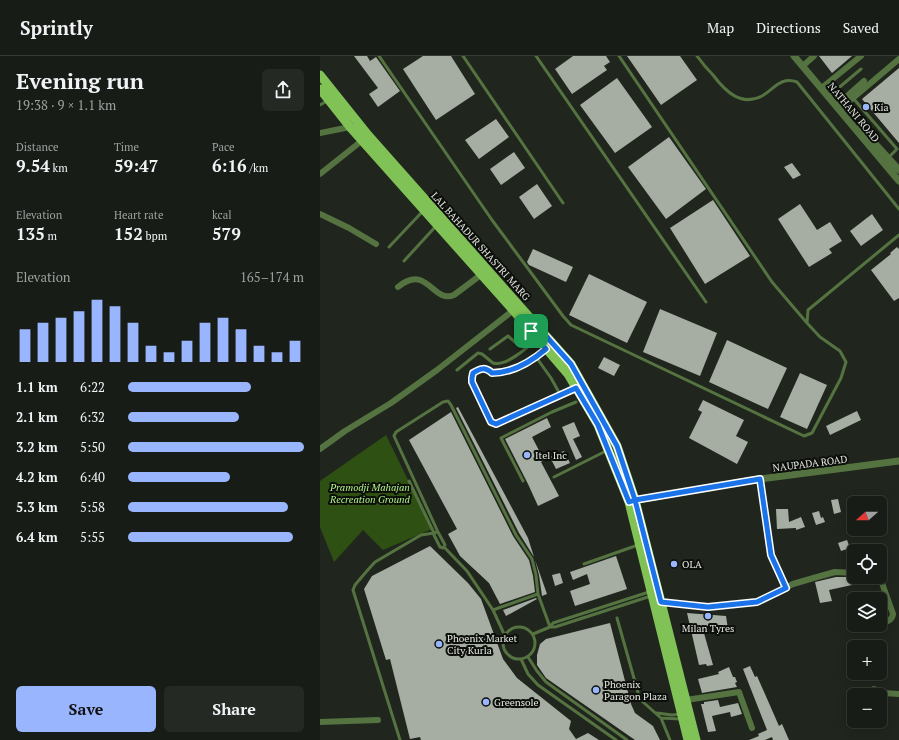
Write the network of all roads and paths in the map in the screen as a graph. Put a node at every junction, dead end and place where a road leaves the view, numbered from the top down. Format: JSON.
{"nodes":[{"id":1,"x":379,"y":56,"type":"edge"},
{"id":2,"x":463,"y":56,"type":"edge"},
{"id":3,"x":536,"y":56,"type":"edge"},
{"id":4,"x":618,"y":56,"type":"edge"},
{"id":5,"x":794,"y":56,"type":"edge"},
{"id":6,"x":810,"y":56,"type":"edge"},
{"id":7,"x":814,"y":56,"type":"edge"},
{"id":8,"x":861,"y":56,"type":"edge"},
{"id":9,"x":699,"y":57,"type":"edge"},
{"id":10,"x":899,"y":59,"type":"edge"},
{"id":11,"x":802,"y":60,"type":"edge"},
{"id":12,"x":861,"y":69,"type":"dead end"},
{"id":13,"x":320,"y":75,"type":"edge"},
{"id":14,"x":864,"y":81,"type":"dead end"},
{"id":15,"x":824,"y":86,"type":"junction"},
{"id":16,"x":320,"y":89,"type":"edge"},
{"id":17,"x":830,"y":96,"type":"junction"},
{"id":18,"x":853,"y":98,"type":"junction"},
{"id":19,"x":328,"y":100,"type":"junction"},
{"id":20,"x":320,"y":105,"type":"edge"},
{"id":21,"x":839,"y":106,"type":"junction"},
{"id":22,"x":350,"y":127,"type":"junction"},
{"id":23,"x":320,"y":133,"type":"edge"},
{"id":24,"x":365,"y":138,"type":"junction"},
{"id":25,"x":886,"y":160,"type":"junction"},
{"id":26,"x":899,"y":170,"type":"edge"},
{"id":27,"x":320,"y":174,"type":"edge"},
{"id":28,"x":899,"y":181,"type":"edge"},
{"id":29,"x":563,"y":203,"type":"dead end"},
{"id":30,"x":899,"y":209,"type":"edge"},
{"id":31,"x":424,"y":210,"type":"junction"},
{"id":32,"x":320,"y":214,"type":"edge"},
{"id":33,"x":437,"y":225,"type":"junction"},
{"id":34,"x":899,"y":235,"type":"edge"},
{"id":35,"x":376,"y":244,"type":"dead end"},
{"id":36,"x":389,"y":247,"type":"dead end"},
{"id":37,"x":404,"y":261,"type":"dead end"},
{"id":38,"x":482,"y":274,"type":"junction"},
{"id":39,"x":398,"y":287,"type":"dead end"},
{"id":40,"x":706,"y":302,"type":"dead end"},
{"id":41,"x":516,"y":307,"type":"junction"},
{"id":42,"x":807,"y":323,"type":"junction"},
{"id":43,"x":534,"y":328,"type":"junction"},
{"id":44,"x":538,"y":338,"type":"junction"},
{"id":45,"x":490,"y":349,"type":"dead end"},
{"id":46,"x":546,"y":349,"type":"junction"},
{"id":47,"x":536,"y":357,"type":"junction"},
{"id":48,"x":568,"y":367,"type":"junction"},
{"id":49,"x":457,"y":370,"type":"dead end"},
{"id":50,"x":576,"y":388,"type":"junction"},
{"id":51,"x":561,"y":396,"type":"junction"},
{"id":52,"x":579,"y":401,"type":"junction"},
{"id":53,"x":612,"y":448,"type":"junction"},
{"id":54,"x":320,"y":449,"type":"edge"},
{"id":55,"x":899,"y":461,"type":"edge"},
{"id":56,"x":554,"y":477,"type":"dead end"},
{"id":57,"x":760,"y":479,"type":"junction"},
{"id":58,"x":409,"y":480,"type":"dead end"},
{"id":59,"x":523,"y":481,"type":"dead end"},
{"id":60,"x":632,"y":500,"type":"junction"},
{"id":61,"x":438,"y":532,"type":"junction"},
{"id":62,"x":434,"y":533,"type":"junction"},
{"id":63,"x":639,"y":545,"type":"junction"},
{"id":64,"x":444,"y":547,"type":"junction"},
{"id":65,"x":584,"y":564,"type":"dead end"},
{"id":66,"x":847,"y":573,"type":"edge"},
{"id":67,"x":786,"y":588,"type":"junction"},
{"id":68,"x":538,"y":594,"type":"junction"},
{"id":69,"x":651,"y":594,"type":"junction"},
{"id":70,"x":887,"y":596,"type":"edge"},
{"id":71,"x":661,"y":602,"type":"junction"},
{"id":72,"x":493,"y":610,"type":"junction"},
{"id":73,"x":618,"y":618,"type":"dead end"},
{"id":74,"x":887,"y":622,"type":"edge"},
{"id":75,"x":550,"y":627,"type":"junction"},
{"id":76,"x":533,"y":634,"type":"junction"},
{"id":77,"x":505,"y":636,"type":"junction"},
{"id":78,"x":528,"y":657,"type":"junction"},
{"id":79,"x":521,"y":660,"type":"junction"},
{"id":80,"x":887,"y":692,"type":"edge"},
{"id":81,"x":899,"y":694,"type":"edge"},
{"id":82,"x":686,"y":700,"type":"junction"},
{"id":83,"x":657,"y":713,"type":"junction"},
{"id":84,"x":682,"y":716,"type":"junction"},
{"id":85,"x":661,"y":718,"type":"junction"},
{"id":86,"x":378,"y":720,"type":"dead end"},
{"id":87,"x":320,"y":722,"type":"edge"},
{"id":88,"x":752,"y":728,"type":"dead end"},
{"id":89,"x":400,"y":740,"type":"edge"},
{"id":90,"x":616,"y":740,"type":"edge"},
{"id":91,"x":627,"y":740,"type":"edge"},
{"id":92,"x":670,"y":740,"type":"edge"},
{"id":93,"x":688,"y":740,"type":"edge"},
{"id":94,"x":696,"y":740,"type":"edge"}],
"edges":[{"from":1,"to":42,"type":"lane"},
{"from":2,"to":29,"type":"lane"},
{"from":3,"to":40,"type":"lane"},
{"from":4,"to":42,"type":"lane"},
{"from":5,"to":17,"type":"street","name":"NATHANI ROAD"},
{"from":6,"to":11,"type":"street"},
{"from":7,"to":11,"type":"street"},
{"from":8,"to":15,"type":"street"},
{"from":9,"to":30,"type":"lane"},
{"from":10,"to":18,"type":"street"},
{"from":11,"to":15,"type":"street","name":"NATHANI ROAD"},
{"from":12,"to":17,"type":"lane"},
{"from":13,"to":24,"type":"main road","name":"LAL BAHADUR SHASTRI MARG"},
{"from":14,"to":21,"type":"street"},
{"from":15,"to":17,"type":"street","name":"NATHANI ROAD"},
{"from":16,"to":19,"type":"main road","name":"LAL BAHADUR SHASTRI MARG"},
{"from":17,"to":21,"type":"street","name":"NATHANI ROAD"},
{"from":18,"to":21,"type":"street"},
{"from":18,"to":25,"type":"lane"},
{"from":19,"to":20,"type":"lane"},
{"from":19,"to":22,"type":"main road","name":"LAL BAHADUR SHASTRI MARG"},
{"from":21,"to":25,"type":"street","name":"NATHANI ROAD"},
{"from":22,"to":23,"type":"street"},
{"from":22,"to":24,"type":"main road","name":"LAL BAHADUR SHASTRI MARG"},
{"from":24,"to":27,"type":"street"},
{"from":24,"to":31,"type":"main road","name":"LAL BAHADUR SHASTRI MARG"},
{"from":24,"to":41,"type":"main road","name":"LAL BAHADUR SHASTRI MARG"},
{"from":25,"to":26,"type":"street","name":"NATHANI ROAD"},
{"from":25,"to":28,"type":"street","name":"NATHANI ROAD"},
{"from":31,"to":33,"type":"main road","name":"LAL BAHADUR SHASTRI MARG"},
{"from":31,"to":36,"type":"lane"},
{"from":32,"to":35,"type":"street"},
{"from":33,"to":37,"type":"lane"},
{"from":33,"to":38,"type":"main road","name":"LAL BAHADUR SHASTRI MARG"},
{"from":34,"to":42,"type":"lane"},
{"from":38,"to":39,"type":"street"},
{"from":38,"to":41,"type":"main road","name":"LAL BAHADUR SHASTRI MARG"},
{"from":41,"to":43,"type":"main road","name":"LAL BAHADUR SHASTRI MARG"},
{"from":41,"to":54,"type":"street"},
{"from":43,"to":44,"type":"main road","name":"LAL BAHADUR SHASTRI MARG"},
{"from":43,"to":45,"type":"lane"},
{"from":43,"to":48,"type":"main road","name":"LAL BAHADUR SHASTRI MARG"},
{"from":44,"to":46,"type":"main road","name":"LAL BAHADUR SHASTRI MARG"},
{"from":44,"to":49,"type":"lane"},
{"from":46,"to":47,"type":"lane"},
{"from":46,"to":48,"type":"main road","name":"LAL BAHADUR SHASTRI MARG"},
{"from":47,"to":51,"type":"lane"},
{"from":47,"to":51,"type":"lane"},
{"from":48,"to":50,"type":"main road","name":"LAL BAHADUR SHASTRI MARG"},
{"from":48,"to":53,"type":"main road","name":"LAL BAHADUR SHASTRI MARG"},
{"from":50,"to":51,"type":"lane"},
{"from":50,"to":52,"type":"main road","name":"LAL BAHADUR SHASTRI MARG"},
{"from":52,"to":53,"type":"main road","name":"LAL BAHADUR SHASTRI MARG"},
{"from":52,"to":59,"type":"lane"},
{"from":53,"to":56,"type":"lane"},
{"from":53,"to":60,"type":"main road","name":"LAL BAHADUR SHASTRI MARG"},
{"from":55,"to":57,"type":"street","name":"NAUPADA ROAD"},
{"from":57,"to":60,"type":"street","name":"NAUPADA ROAD"},
{"from":57,"to":67,"type":"street"},
{"from":58,"to":62,"type":"lane"},
{"from":60,"to":63,"type":"main road","name":"LAL BAHADUR SHASTRI MARG"},
{"from":60,"to":71,"type":"main road","name":"LAL BAHADUR SHASTRI MARG"},
{"from":61,"to":62,"type":"lane"},
{"from":61,"to":64,"type":"lane"},
{"from":61,"to":68,"type":"lane"},
{"from":62,"to":64,"type":"lane"},
{"from":62,"to":89,"type":"lane"},
{"from":63,"to":65,"type":"lane"},
{"from":63,"to":69,"type":"main road","name":"LAL BAHADUR SHASTRI MARG"},
{"from":64,"to":72,"type":"lane"},
{"from":66,"to":67,"type":"street"},
{"from":67,"to":71,"type":"street"},
{"from":68,"to":72,"type":"lane"},
{"from":68,"to":75,"type":"lane"},
{"from":69,"to":75,"type":"lane"},
{"from":69,"to":84,"type":"main road","name":"LAL BAHADUR SHASTRI MARG"},
{"from":70,"to":74,"type":"street"},
{"from":71,"to":82,"type":"main road","name":"LAL BAHADUR SHASTRI MARG"},
{"from":72,"to":77,"type":"lane"},
{"from":73,"to":83,"type":"lane"},
{"from":75,"to":76,"type":"lane"},
{"from":76,"to":77,"type":"lane"},
{"from":76,"to":78,"type":"lane"},
{"from":77,"to":79,"type":"lane"},
{"from":78,"to":79,"type":"lane"},
{"from":78,"to":91,"type":"lane"},
{"from":79,"to":90,"type":"lane"},
{"from":80,"to":81,"type":"street"},
{"from":82,"to":88,"type":"street"},
{"from":82,"to":94,"type":"main road","name":"LAL BAHADUR SHASTRI MARG"},
{"from":83,"to":84,"type":"lane"},
{"from":83,"to":85,"type":"lane"},
{"from":84,"to":85,"type":"lane"},
{"from":84,"to":93,"type":"main road","name":"LAL BAHADUR SHASTRI MARG"},
{"from":85,"to":92,"type":"lane"},
{"from":86,"to":87,"type":"street"}]}
